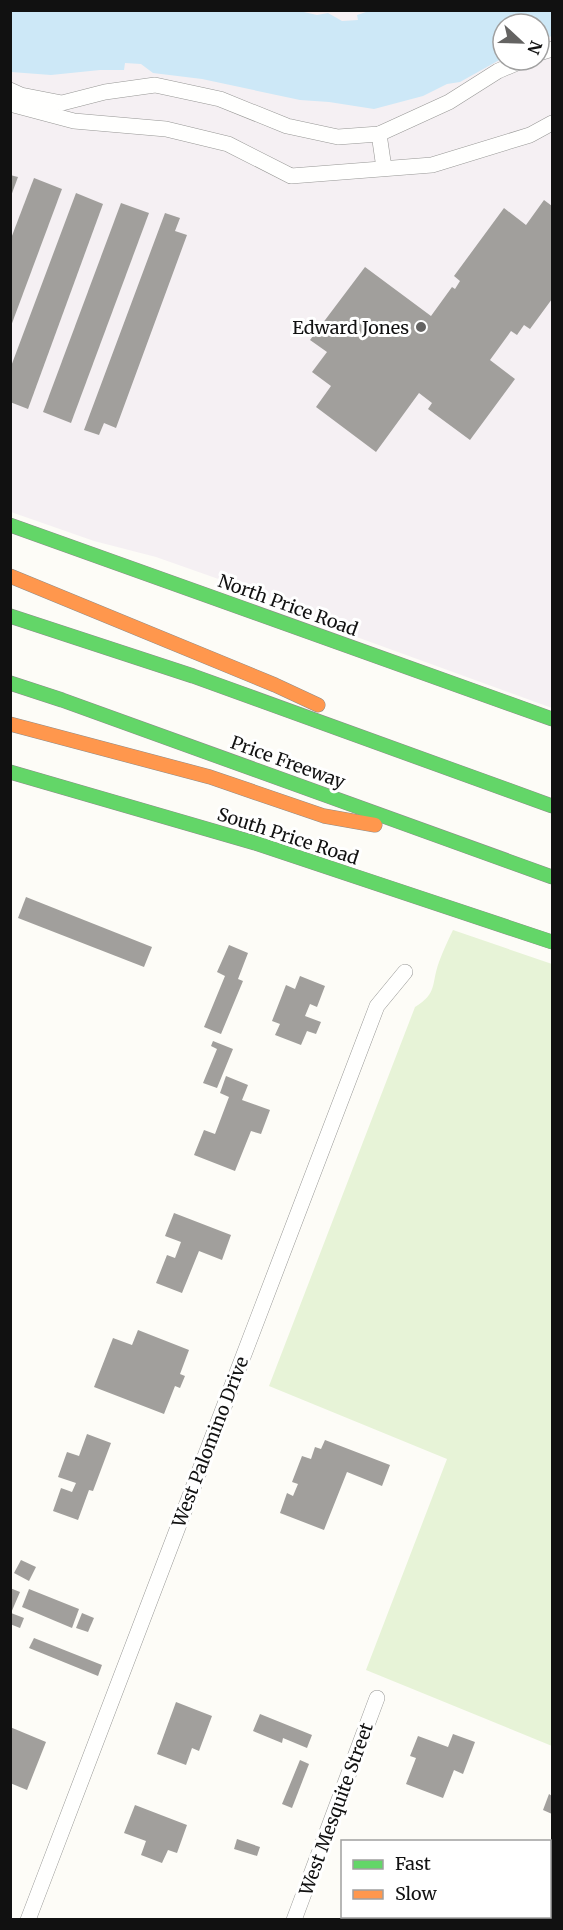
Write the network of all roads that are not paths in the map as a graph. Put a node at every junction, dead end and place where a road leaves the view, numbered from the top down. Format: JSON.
{"nodes":[{"id":1,"x":496,"y":72,"type":"edge"},
{"id":2,"x":10,"y":90,"type":"edge"},
{"id":3,"x":10,"y":104,"type":"edge"},
{"id":4,"x":552,"y":123,"type":"edge"},
{"id":5,"x":379,"y":134,"type":"junction"},
{"id":6,"x":384,"y":168,"type":"junction"},
{"id":7,"x":10,"y":525,"type":"edge"},
{"id":8,"x":10,"y":576,"type":"edge"},
{"id":9,"x":10,"y":616,"type":"edge"},
{"id":10,"x":10,"y":683,"type":"edge"},
{"id":11,"x":552,"y":719,"type":"edge"},
{"id":12,"x":10,"y":724,"type":"edge"},
{"id":13,"x":10,"y":772,"type":"edge"},
{"id":14,"x":485,"y":782,"type":"junction"},
{"id":15,"x":552,"y":806,"type":"edge"},
{"id":16,"x":450,"y":838,"type":"junction"},
{"id":17,"x":552,"y":877,"type":"edge"},
{"id":18,"x":552,"y":942,"type":"edge"},
{"id":19,"x":405,"y":972,"type":"dead end"},
{"id":20,"x":377,"y":1698,"type":"dead end"},
{"id":21,"x":28,"y":1920,"type":"edge"},
{"id":22,"x":294,"y":1920,"type":"edge"}],
"edges":[{"from":1,"to":5,"type":"street"},
{"from":2,"to":5,"type":"street"},
{"from":3,"to":6,"type":"street"},
{"from":4,"to":6,"type":"street"},
{"from":5,"to":6,"type":"street"},
{"from":7,"to":11,"type":"main road","name":"North Price Road"},
{"from":8,"to":14,"type":"main road"},
{"from":9,"to":14,"type":"main road"},
{"from":10,"to":16,"type":"main road","name":"Price Freeway"},
{"from":12,"to":16,"type":"main road"},
{"from":13,"to":18,"type":"main road","name":"South Price Road"},
{"from":14,"to":15,"type":"main road"},
{"from":16,"to":17,"type":"main road","name":"Price Freeway"},
{"from":19,"to":21,"type":"street","name":"West Palomino Drive"},
{"from":20,"to":22,"type":"street","name":"West Mesquite Street"}]}
